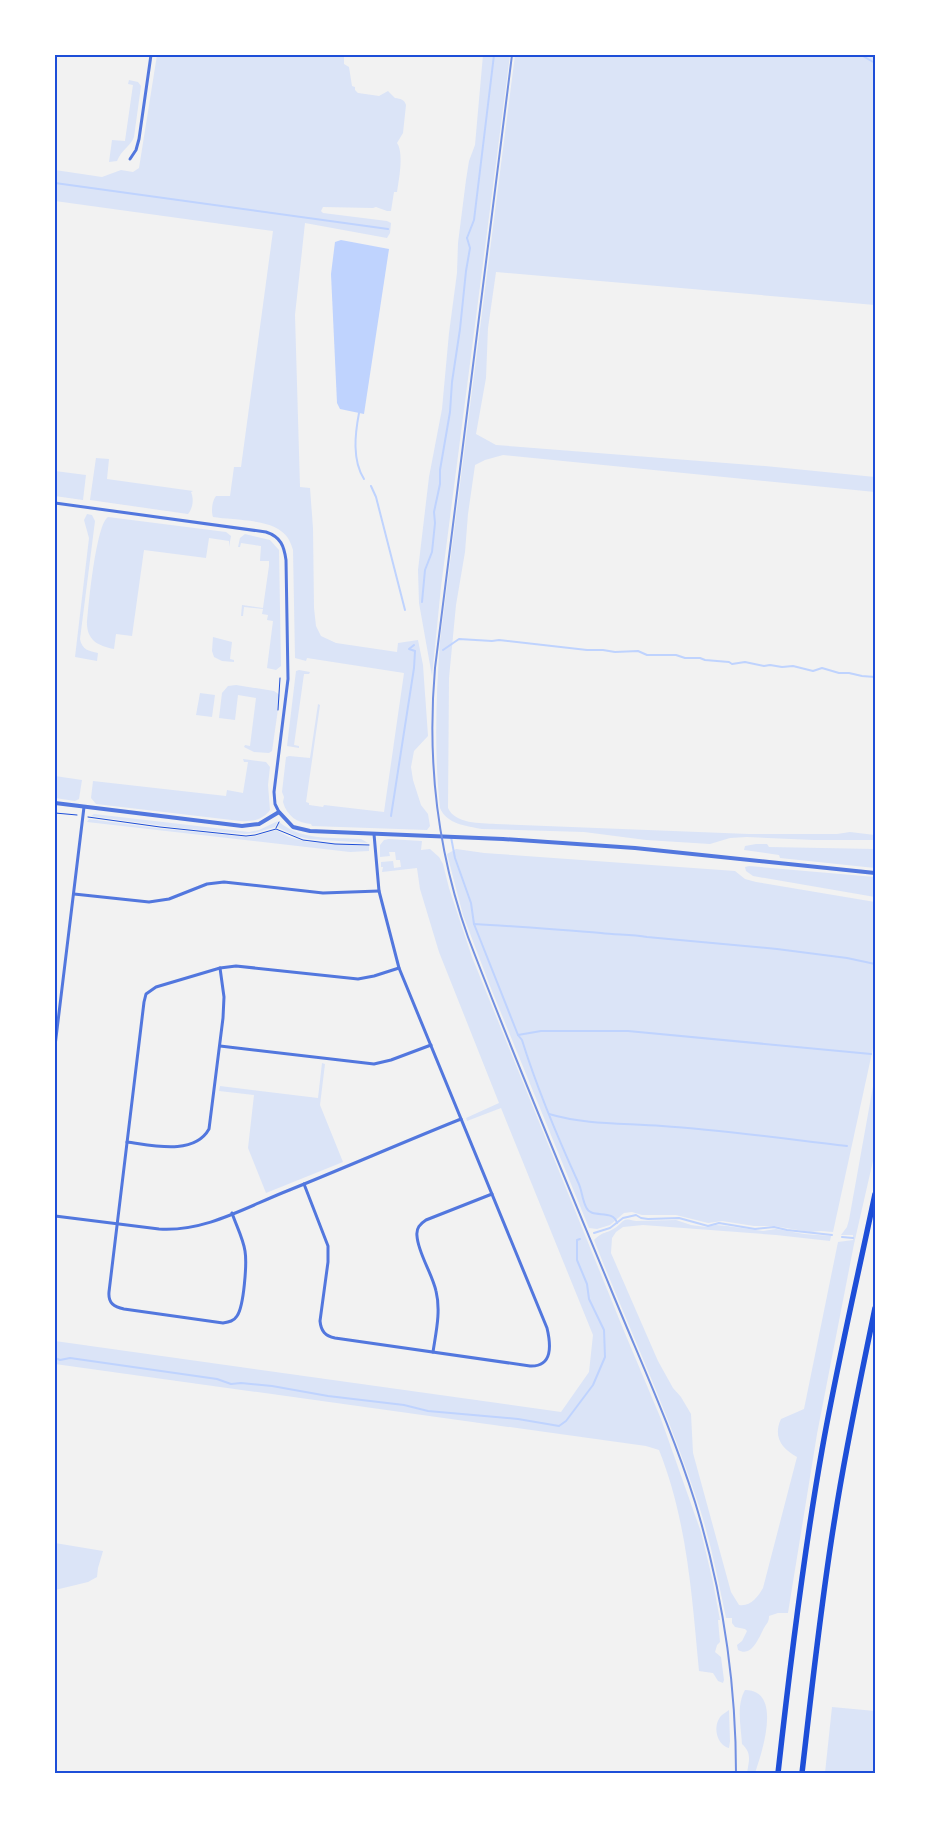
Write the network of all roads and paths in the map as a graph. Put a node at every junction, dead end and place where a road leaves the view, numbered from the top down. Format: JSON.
{"nodes":[{"id":1,"x":151,"y":55,"type":"edge"},
{"id":2,"x":130,"y":159,"type":"dead end"},
{"id":3,"x":55,"y":503,"type":"edge"},
{"id":4,"x":280,"y":678,"type":"dead end"},
{"id":5,"x":278,"y":710,"type":"dead end"},
{"id":6,"x":55,"y":803,"type":"edge"},
{"id":7,"x":84,"y":807,"type":"junction"},
{"id":8,"x":279,"y":812,"type":"junction"},
{"id":9,"x":55,"y":813,"type":"edge"},
{"id":10,"x":77,"y":815,"type":"dead end"},
{"id":11,"x":89,"y":817,"type":"dead end"},
{"id":12,"x":279,"y":822,"type":"dead end"},
{"id":13,"x":276,"y":829,"type":"junction"},
{"id":14,"x":374,"y":834,"type":"junction"},
{"id":15,"x":368,"y":845,"type":"dead end"},
{"id":16,"x":875,"y":873,"type":"edge"},
{"id":17,"x":379,"y":891,"type":"junction"},
{"id":18,"x":74,"y":894,"type":"junction"},
{"id":19,"x":220,"y":968,"type":"junction"},
{"id":20,"x":399,"y":968,"type":"junction"},
{"id":21,"x":430,"y":1044,"type":"junction"},
{"id":22,"x":55,"y":1046,"type":"edge"},
{"id":23,"x":220,"y":1046,"type":"junction"},
{"id":24,"x":461,"y":1119,"type":"junction"},
{"id":25,"x":127,"y":1142,"type":"junction"},
{"id":26,"x":304,"y":1184,"type":"junction"},
{"id":27,"x":492,"y":1194,"type":"junction"},
{"id":28,"x":875,"y":1194,"type":"edge"},
{"id":29,"x":232,"y":1214,"type":"junction"},
{"id":30,"x":55,"y":1216,"type":"edge"},
{"id":31,"x":117,"y":1224,"type":"junction"},
{"id":32,"x":875,"y":1308,"type":"edge"},
{"id":33,"x":434,"y":1352,"type":"junction"},
{"id":34,"x":778,"y":1773,"type":"edge"},
{"id":35,"x":802,"y":1773,"type":"edge"}],
"edges":[{"from":1,"to":2,"type":"street"},
{"from":3,"to":8,"type":"street"},
{"from":4,"to":5,"type":"path"},
{"from":6,"to":7,"type":"street"},
{"from":7,"to":8,"type":"street"},
{"from":7,"to":18,"type":"street"},
{"from":8,"to":14,"type":"street"},
{"from":9,"to":10,"type":"path"},
{"from":11,"to":13,"type":"path"},
{"from":12,"to":13,"type":"path"},
{"from":13,"to":15,"type":"path"},
{"from":14,"to":16,"type":"street"},
{"from":14,"to":17,"type":"street"},
{"from":17,"to":18,"type":"street"},
{"from":17,"to":20,"type":"street"},
{"from":18,"to":22,"type":"street"},
{"from":19,"to":20,"type":"street"},
{"from":19,"to":23,"type":"street"},
{"from":19,"to":25,"type":"street"},
{"from":20,"to":21,"type":"street"},
{"from":21,"to":23,"type":"street"},
{"from":21,"to":24,"type":"street"},
{"from":23,"to":25,"type":"street"},
{"from":24,"to":26,"type":"street"},
{"from":24,"to":27,"type":"street"},
{"from":25,"to":31,"type":"street"},
{"from":26,"to":29,"type":"street"},
{"from":26,"to":33,"type":"street"},
{"from":27,"to":33,"type":"street"},
{"from":27,"to":33,"type":"street"},
{"from":28,"to":34,"type":"highway"},
{"from":29,"to":31,"type":"street"},
{"from":29,"to":31,"type":"street"},
{"from":30,"to":31,"type":"street"},
{"from":32,"to":35,"type":"highway"}]}
